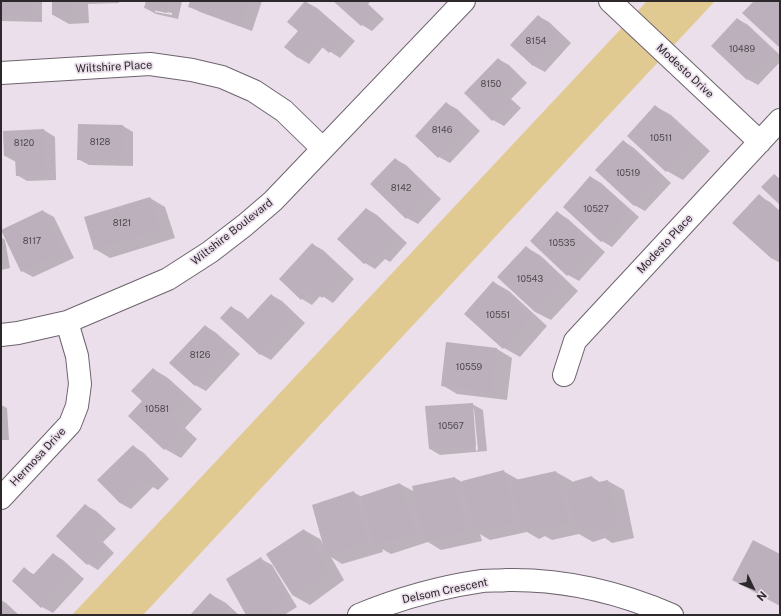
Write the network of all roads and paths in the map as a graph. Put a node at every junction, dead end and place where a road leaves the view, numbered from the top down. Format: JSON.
{"nodes":[{"id":1,"x":464,"y":1,"type":"edge"},
{"id":2,"x":610,"y":1,"type":"edge"},
{"id":3,"x":1,"y":73,"type":"edge"},
{"id":4,"x":780,"y":120,"type":"edge"},
{"id":5,"x":760,"y":142,"type":"junction"},
{"id":6,"x":322,"y":148,"type":"junction"},
{"id":7,"x":67,"y":322,"type":"junction"},
{"id":8,"x":1,"y":335,"type":"edge"},
{"id":9,"x":564,"y":375,"type":"dead end"},
{"id":10,"x":1,"y":498,"type":"edge"},
{"id":11,"x":359,"y":615,"type":"edge"},
{"id":12,"x":672,"y":615,"type":"edge"}],
"edges":[{"from":1,"to":6,"type":"street","name":"Wiltshire Boulevard"},
{"from":2,"to":5,"type":"street","name":"Modesto Drive"},
{"from":3,"to":6,"type":"street","name":"Wiltshire Place"},
{"from":4,"to":5,"type":"street","name":"Modesto Place"},
{"from":5,"to":9,"type":"street","name":"Modesto Place"},
{"from":6,"to":7,"type":"street","name":"Wiltshire Boulevard"},
{"from":7,"to":8,"type":"street","name":"Wiltshire Boulevard"},
{"from":7,"to":10,"type":"street","name":"Hermosa Drive"},
{"from":11,"to":12,"type":"street","name":"Delsom Crescent"}]}
